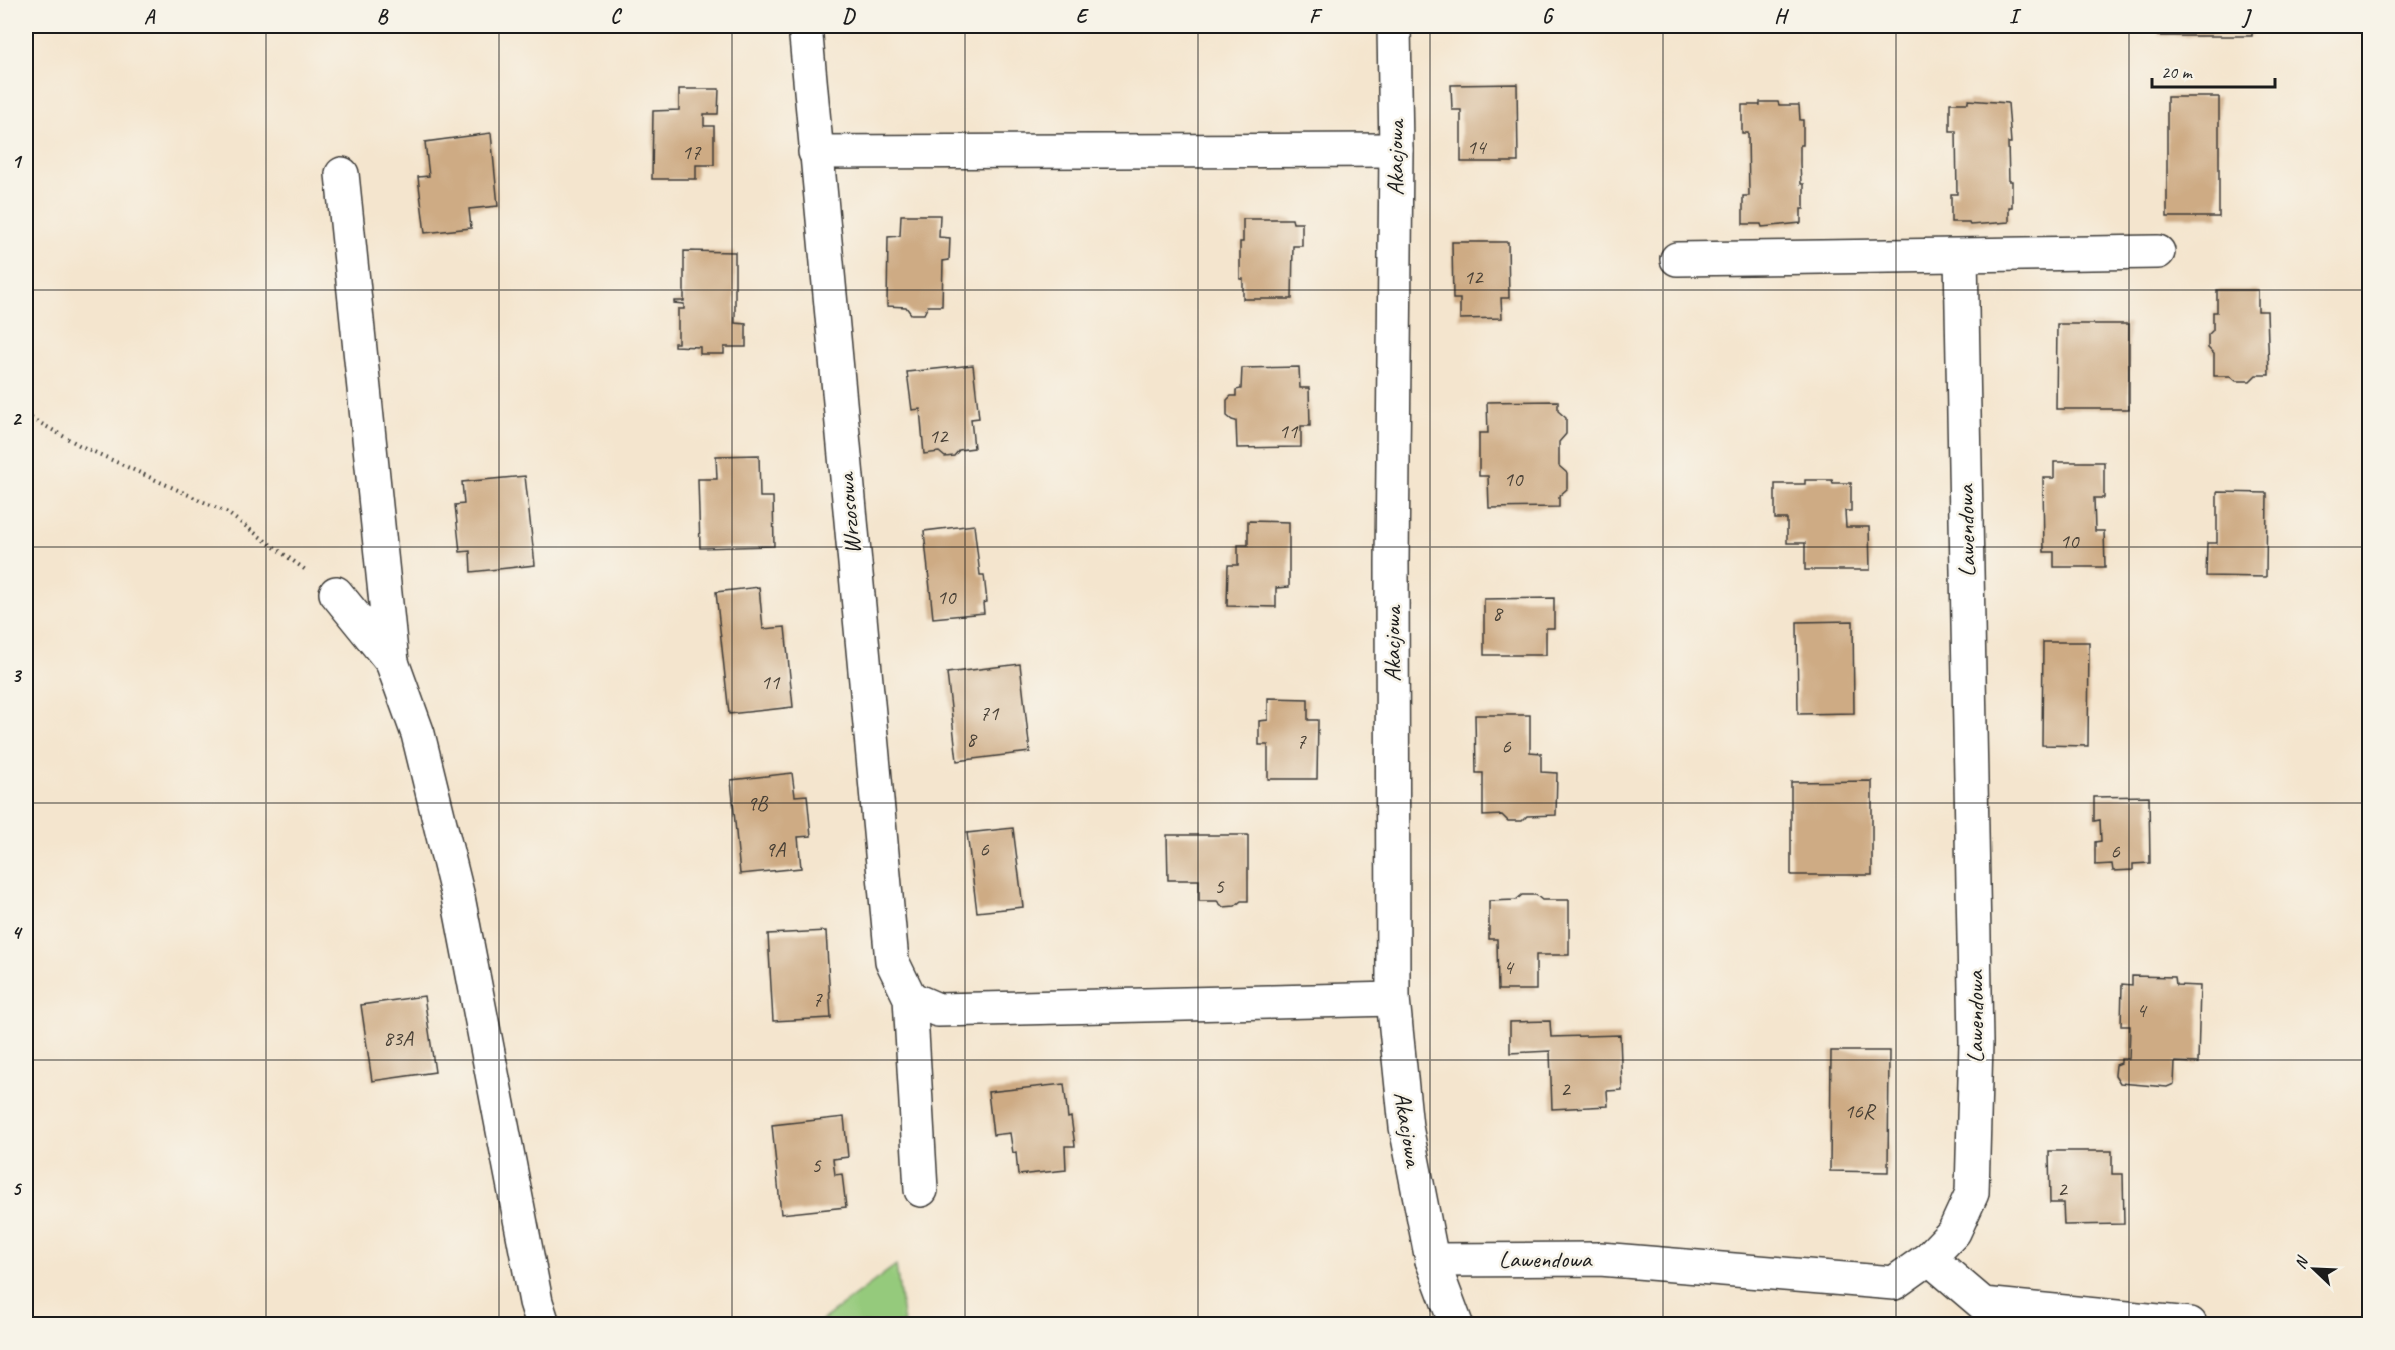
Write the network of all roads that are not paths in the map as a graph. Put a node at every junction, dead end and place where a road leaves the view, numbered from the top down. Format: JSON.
{"nodes":[{"id":1,"x":805,"y":26,"type":"edge"},
{"id":2,"x":1394,"y":26,"type":"edge"},
{"id":3,"x":1396,"y":150,"type":"junction"},
{"id":4,"x":815,"y":152,"type":"junction"},
{"id":5,"x":342,"y":174,"type":"dead end"},
{"id":6,"x":2158,"y":252,"type":"dead end"},
{"id":7,"x":1961,"y":255,"type":"junction"},
{"id":8,"x":1677,"y":259,"type":"dead end"},
{"id":9,"x":336,"y":593,"type":"road end"},
{"id":10,"x":392,"y":662,"type":"junction"},
{"id":11,"x":910,"y":998,"type":"junction"},
{"id":12,"x":1393,"y":999,"type":"junction"},
{"id":13,"x":921,"y":1190,"type":"dead end"},
{"id":14,"x":1929,"y":1258,"type":"junction"},
{"id":15,"x":1432,"y":1260,"type":"junction"},
{"id":16,"x":543,"y":1324,"type":"edge"},
{"id":17,"x":1456,"y":1324,"type":"edge"},
{"id":18,"x":2190,"y":1324,"type":"edge"}],
"edges":[{"from":1,"to":4,"type":"street","name":"Wrzosowa"},
{"from":2,"to":3,"type":"street","name":"Akacjowa"},
{"from":3,"to":4,"type":"street"},
{"from":3,"to":12,"type":"street","name":"Akacjowa"},
{"from":4,"to":11,"type":"street","name":"Wrzosowa"},
{"from":5,"to":10,"type":"street"},
{"from":6,"to":7,"type":"street"},
{"from":7,"to":8,"type":"street"},
{"from":7,"to":14,"type":"street","name":"Lawendowa"},
{"from":9,"to":10,"type":"street"},
{"from":10,"to":16,"type":"street"},
{"from":11,"to":12,"type":"street"},
{"from":11,"to":13,"type":"street"},
{"from":12,"to":15,"type":"street","name":"Akacjowa"},
{"from":14,"to":15,"type":"street","name":"Lawendowa"},
{"from":14,"to":18,"type":"street"},
{"from":15,"to":17,"type":"street","name":"Akacjowa"}]}
